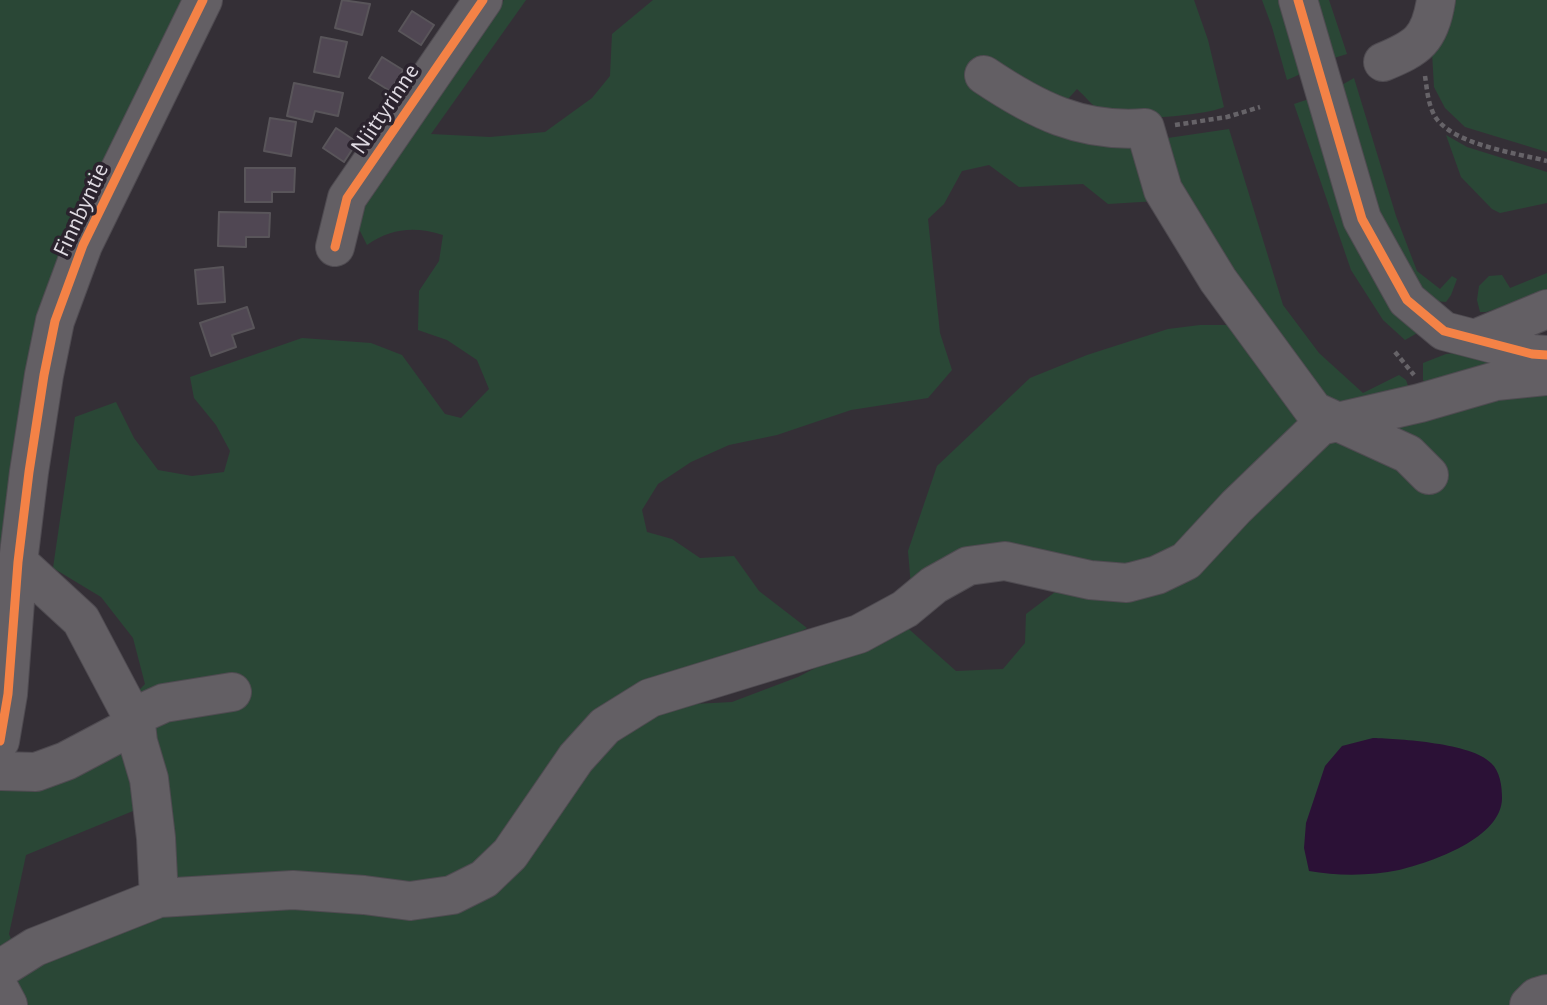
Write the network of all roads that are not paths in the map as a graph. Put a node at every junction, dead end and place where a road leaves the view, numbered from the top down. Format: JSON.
{"nodes":[{"id":1,"x":203,"y":0,"type":"edge"},
{"id":2,"x":483,"y":0,"type":"edge"},
{"id":3,"x":1298,"y":0,"type":"edge"},
{"id":4,"x":1436,"y":0,"type":"edge"},
{"id":5,"x":1398,"y":56,"type":"road end"},
{"id":6,"x":984,"y":75,"type":"dead end"},
{"id":7,"x":335,"y":247,"type":"dead end"},
{"id":8,"x":1547,"y":309,"type":"edge"},
{"id":9,"x":1477,"y":338,"type":"junction"},
{"id":10,"x":1547,"y":355,"type":"edge"},
{"id":11,"x":1547,"y":376,"type":"edge"},
{"id":12,"x":1337,"y":420,"type":"junction"},
{"id":13,"x":1429,"y":475,"type":"dead end"},
{"id":14,"x":18,"y":562,"type":"junction"},
{"id":15,"x":232,"y":692,"type":"dead end"},
{"id":16,"x":136,"y":724,"type":"junction"},
{"id":17,"x":0,"y":741,"type":"edge"},
{"id":18,"x":0,"y":771,"type":"edge"},
{"id":19,"x":159,"y":898,"type":"junction"},
{"id":20,"x":0,"y":969,"type":"edge"},
{"id":21,"x":0,"y":990,"type":"edge"},
{"id":22,"x":1547,"y":994,"type":"edge"},
{"id":23,"x":8,"y":1005,"type":"edge"},
{"id":24,"x":1529,"y":1005,"type":"edge"}],
"edges":[{"from":1,"to":14,"type":"street","name":"Finnbyntie"},
{"from":2,"to":7,"type":"street","name":"Niittyrinne"},
{"from":3,"to":9,"type":"street"},
{"from":4,"to":5,"type":"street"},
{"from":6,"to":12,"type":"street"},
{"from":8,"to":9,"type":"street"},
{"from":9,"to":10,"type":"street"},
{"from":11,"to":12,"type":"street"},
{"from":12,"to":13,"type":"street"},
{"from":12,"to":19,"type":"street"},
{"from":14,"to":16,"type":"street"},
{"from":14,"to":17,"type":"street","name":"Finnbyntie"},
{"from":15,"to":16,"type":"street"},
{"from":16,"to":18,"type":"street"},
{"from":16,"to":19,"type":"street"},
{"from":19,"to":20,"type":"street"},
{"from":21,"to":23,"type":"street"},
{"from":22,"to":24,"type":"street"}]}
